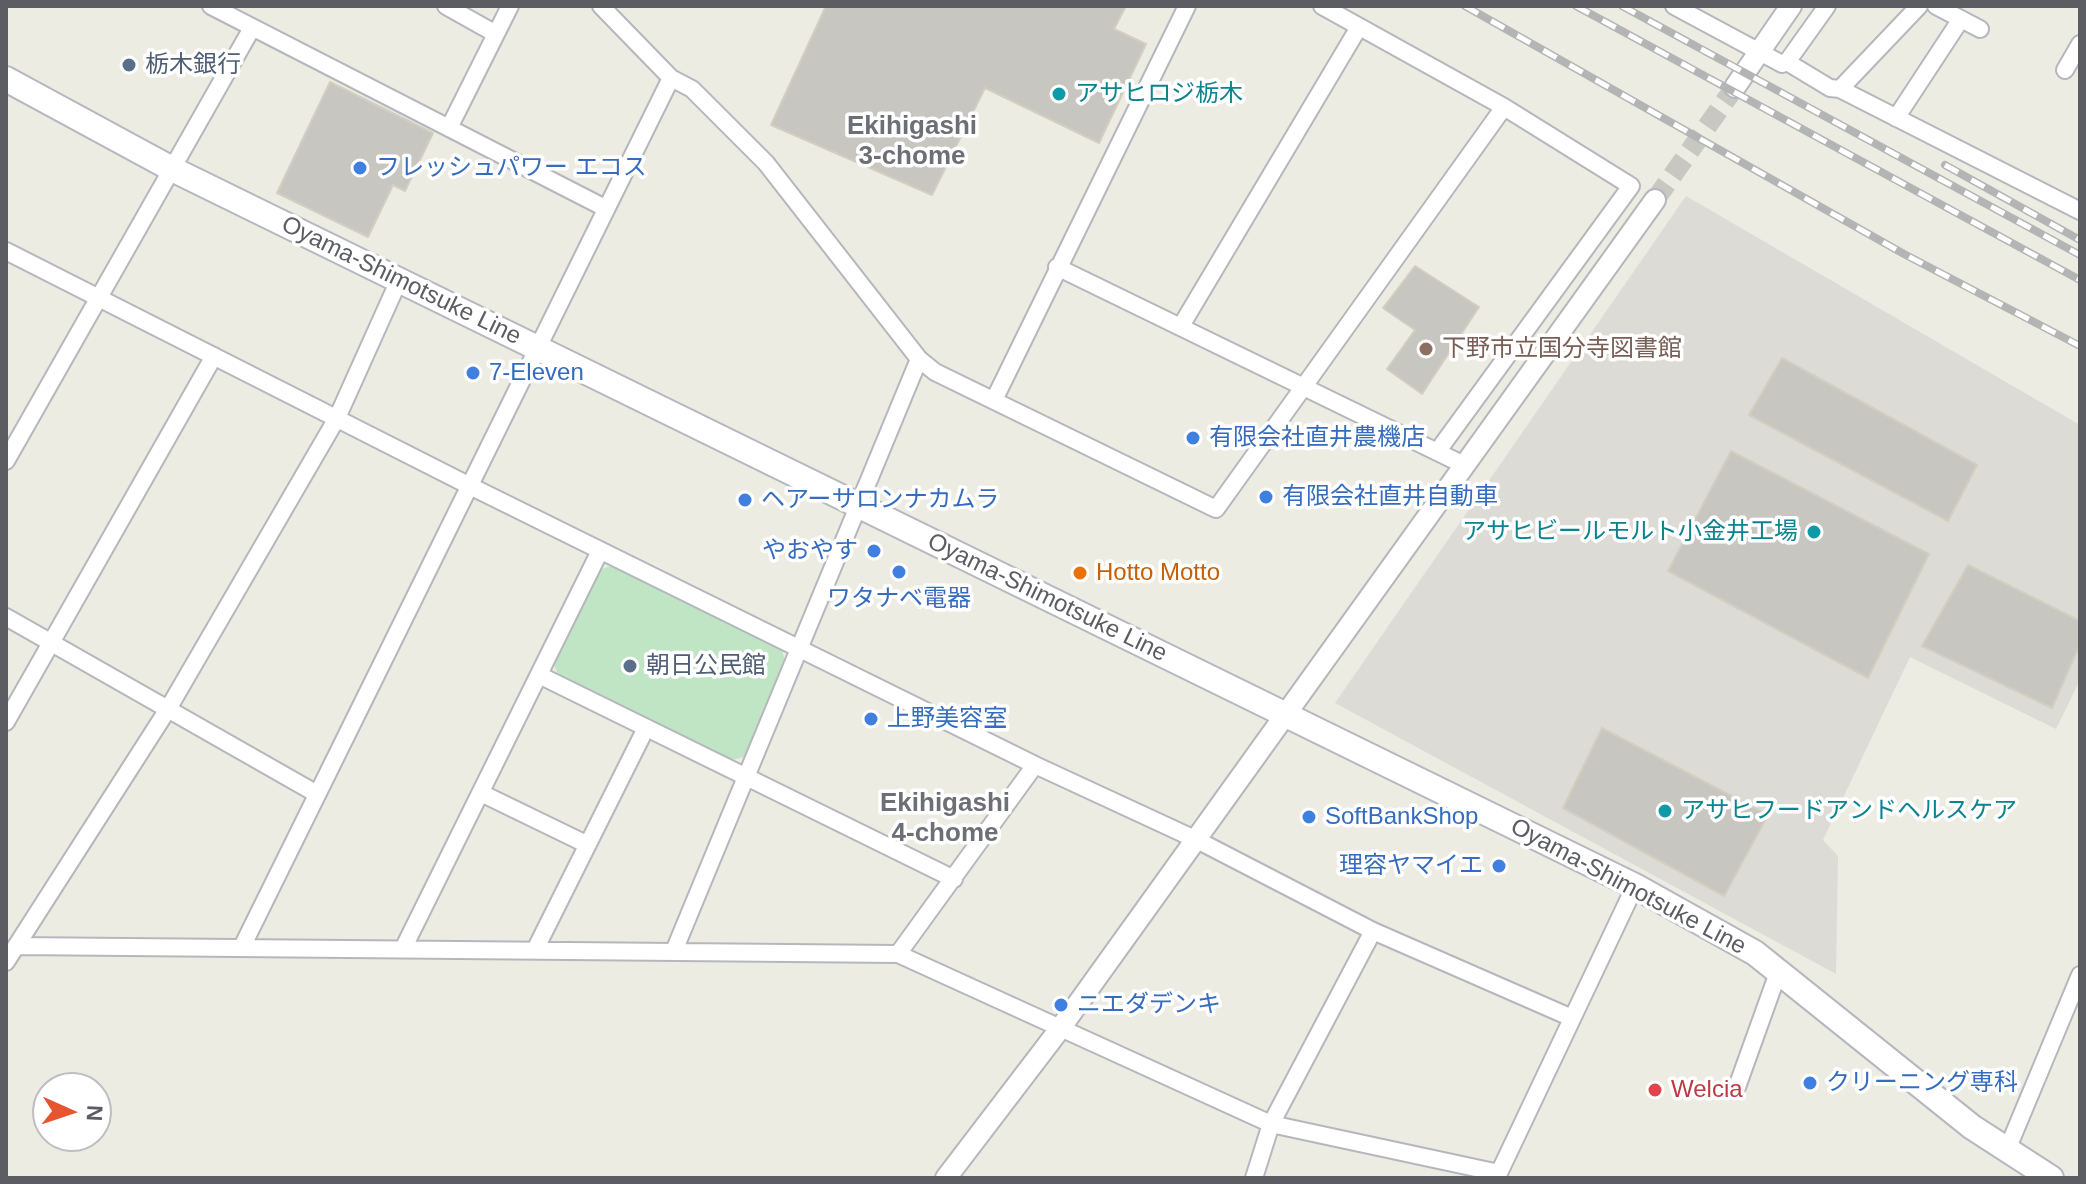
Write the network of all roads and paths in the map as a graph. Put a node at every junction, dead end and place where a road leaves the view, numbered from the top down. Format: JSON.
{"nodes":[{"id":1,"x":211,"y":6,"type":"edge"},
{"id":2,"x":446,"y":6,"type":"edge"},
{"id":3,"x":510,"y":6,"type":"edge"},
{"id":4,"x":601,"y":6,"type":"edge"},
{"id":5,"x":1187,"y":6,"type":"edge"},
{"id":6,"x":1322,"y":6,"type":"edge"},
{"id":7,"x":1674,"y":6,"type":"edge"},
{"id":8,"x":1791,"y":6,"type":"edge"},
{"id":9,"x":1827,"y":6,"type":"edge"},
{"id":10,"x":1919,"y":6,"type":"edge"},
{"id":11,"x":1936,"y":6,"type":"edge"},
{"id":12,"x":1703,"y":13,"type":"edge"},
{"id":13,"x":1961,"y":19,"type":"junction"},
{"id":14,"x":1359,"y":27,"type":"junction"},
{"id":15,"x":252,"y":28,"type":"junction"},
{"id":16,"x":1980,"y":29,"type":"dead end"},
{"id":17,"x":496,"y":34,"type":"junction"},
{"id":18,"x":2080,"y":44,"type":"edge"},
{"id":19,"x":1758,"y":52,"type":"junction"},
{"id":20,"x":1787,"y":62,"type":"junction"},
{"id":21,"x":2065,"y":70,"type":"dead end"},
{"id":22,"x":671,"y":78,"type":"junction"},
{"id":23,"x":6,"y":79,"type":"edge"},
{"id":24,"x":1735,"y":87,"type":"tunnel mouth"},
{"id":25,"x":1840,"y":89,"type":"junction"},
{"id":26,"x":1504,"y":107,"type":"junction"},
{"id":27,"x":1896,"y":118,"type":"junction"},
{"id":28,"x":449,"y":128,"type":"junction"},
{"id":29,"x":172,"y":169,"type":"junction"},
{"id":30,"x":1655,"y":200,"type":"tunnel mouth"},
{"id":31,"x":605,"y":208,"type":"junction"},
{"id":32,"x":2080,"y":211,"type":"edge"},
{"id":33,"x":6,"y":251,"type":"edge"},
{"id":34,"x":1057,"y":267,"type":"junction"},
{"id":35,"x":399,"y":280,"type":"junction"},
{"id":36,"x":100,"y":296,"type":"junction"},
{"id":37,"x":1181,"y":326,"type":"junction"},
{"id":38,"x":536,"y":347,"type":"junction"},
{"id":39,"x":214,"y":356,"type":"junction"},
{"id":40,"x":919,"y":359,"type":"junction"},
{"id":41,"x":1303,"y":388,"type":"junction"},
{"id":42,"x":994,"y":400,"type":"junction"},
{"id":43,"x":337,"y":418,"type":"junction"},
{"id":44,"x":1437,"y":452,"type":"junction"},
{"id":45,"x":6,"y":461,"type":"edge"},
{"id":46,"x":1464,"y":465,"type":"junction"},
{"id":47,"x":468,"y":485,"type":"junction"},
{"id":48,"x":860,"y":507,"type":"junction"},
{"id":49,"x":600,"y":551,"type":"junction"},
{"id":50,"x":6,"y":617,"type":"edge"},
{"id":51,"x":52,"y":643,"type":"junction"},
{"id":52,"x":800,"y":650,"type":"junction"},
{"id":53,"x":539,"y":675,"type":"junction"},
{"id":54,"x":168,"y":709,"type":"junction"},
{"id":55,"x":1287,"y":715,"type":"junction"},
{"id":56,"x":6,"y":722,"type":"edge"},
{"id":57,"x":646,"y":728,"type":"junction"},
{"id":58,"x":1035,"y":765,"type":"junction"},
{"id":59,"x":746,"y":777,"type":"junction"},
{"id":60,"x":481,"y":793,"type":"junction"},
{"id":61,"x":317,"y":794,"type":"junction"},
{"id":62,"x":1197,"y":840,"type":"junction"},
{"id":63,"x":586,"y":844,"type":"junction"},
{"id":64,"x":954,"y":879,"type":"junction"},
{"id":65,"x":1635,"y":886,"type":"junction"},
{"id":66,"x":1373,"y":931,"type":"junction"},
{"id":67,"x":16,"y":946,"type":"junction"},
{"id":68,"x":242,"y":947,"type":"junction"},
{"id":69,"x":403,"y":949,"type":"junction"},
{"id":70,"x":535,"y":950,"type":"junction"},
{"id":71,"x":674,"y":951,"type":"junction"},
{"id":72,"x":898,"y":954,"type":"junction"},
{"id":73,"x":6,"y":962,"type":"edge"},
{"id":74,"x":1779,"y":970,"type":"junction"},
{"id":75,"x":2080,"y":975,"type":"edge"},
{"id":76,"x":1572,"y":1018,"type":"junction"},
{"id":77,"x":1059,"y":1030,"type":"junction"},
{"id":78,"x":1737,"y":1087,"type":"dead end"},
{"id":79,"x":1271,"y":1124,"type":"junction"},
{"id":80,"x":2007,"y":1150,"type":"junction"},
{"id":81,"x":946,"y":1178,"type":"edge"},
{"id":82,"x":1254,"y":1178,"type":"edge"},
{"id":83,"x":2051,"y":1178,"type":"edge"}],
"edges":[{"from":1,"to":15,"type":"street"},
{"from":2,"to":17,"type":"street"},
{"from":3,"to":17,"type":"street"},
{"from":4,"to":22,"type":"street"},
{"from":5,"to":34,"type":"street"},
{"from":6,"to":14,"type":"street"},
{"from":7,"to":12,"type":"street"},
{"from":8,"to":19,"type":"street"},
{"from":9,"to":20,"type":"street"},
{"from":10,"to":25,"type":"street"},
{"from":11,"to":13,"type":"street"},
{"from":12,"to":19,"type":"street"},
{"from":13,"to":16,"type":"street"},
{"from":13,"to":27,"type":"street"},
{"from":14,"to":26,"type":"street"},
{"from":14,"to":37,"type":"street"},
{"from":15,"to":28,"type":"street"},
{"from":15,"to":29,"type":"street"},
{"from":17,"to":28,"type":"street"},
{"from":18,"to":21,"type":"street"},
{"from":19,"to":20,"type":"street"},
{"from":19,"to":24,"type":"street"},
{"from":20,"to":25,"type":"street"},
{"from":22,"to":31,"type":"street"},
{"from":22,"to":40,"type":"street"},
{"from":23,"to":29,"type":"main road","name":"Oyama-Shimotsuke Line"},
{"from":25,"to":27,"type":"street"},
{"from":26,"to":41,"type":"street"},
{"from":26,"to":44,"type":"street"},
{"from":27,"to":32,"type":"street"},
{"from":28,"to":31,"type":"street"},
{"from":29,"to":35,"type":"main road","name":"Oyama-Shimotsuke Line"},
{"from":29,"to":36,"type":"street"},
{"from":30,"to":46,"type":"street"},
{"from":31,"to":38,"type":"street"},
{"from":33,"to":36,"type":"street"},
{"from":34,"to":37,"type":"street"},
{"from":34,"to":42,"type":"street"},
{"from":35,"to":38,"type":"main road","name":"Oyama-Shimotsuke Line"},
{"from":35,"to":43,"type":"street"},
{"from":36,"to":39,"type":"street"},
{"from":36,"to":45,"type":"street"},
{"from":37,"to":41,"type":"street"},
{"from":38,"to":47,"type":"street"},
{"from":38,"to":48,"type":"main road","name":"Oyama-Shimotsuke Line"},
{"from":39,"to":43,"type":"street"},
{"from":39,"to":51,"type":"street"},
{"from":40,"to":42,"type":"street"},
{"from":40,"to":48,"type":"street"},
{"from":41,"to":42,"type":"street"},
{"from":41,"to":44,"type":"street"},
{"from":43,"to":47,"type":"street"},
{"from":43,"to":54,"type":"street"},
{"from":44,"to":46,"type":"street"},
{"from":46,"to":55,"type":"street"},
{"from":47,"to":49,"type":"street"},
{"from":47,"to":61,"type":"street"},
{"from":48,"to":52,"type":"street"},
{"from":48,"to":55,"type":"main road","name":"Oyama-Shimotsuke Line"},
{"from":49,"to":52,"type":"street"},
{"from":49,"to":53,"type":"street"},
{"from":50,"to":51,"type":"street"},
{"from":51,"to":54,"type":"street"},
{"from":51,"to":56,"type":"street"},
{"from":52,"to":58,"type":"street"},
{"from":52,"to":59,"type":"street"},
{"from":53,"to":57,"type":"street"},
{"from":53,"to":60,"type":"street"},
{"from":54,"to":61,"type":"street"},
{"from":54,"to":67,"type":"street"},
{"from":55,"to":62,"type":"street"},
{"from":55,"to":65,"type":"main road","name":"Oyama-Shimotsuke Line"},
{"from":57,"to":59,"type":"street"},
{"from":57,"to":63,"type":"street"},
{"from":58,"to":62,"type":"street"},
{"from":58,"to":64,"type":"street"},
{"from":59,"to":64,"type":"street"},
{"from":59,"to":71,"type":"street"},
{"from":60,"to":63,"type":"street"},
{"from":60,"to":69,"type":"street"},
{"from":61,"to":68,"type":"street"},
{"from":62,"to":66,"type":"street"},
{"from":62,"to":77,"type":"street"},
{"from":63,"to":70,"type":"street"},
{"from":64,"to":72,"type":"street"},
{"from":65,"to":74,"type":"main road","name":"Oyama-Shimotsuke Line"},
{"from":65,"to":76,"type":"street"},
{"from":66,"to":76,"type":"street"},
{"from":66,"to":79,"type":"street"},
{"from":67,"to":68,"type":"street"},
{"from":67,"to":73,"type":"street"},
{"from":68,"to":69,"type":"street"},
{"from":69,"to":70,"type":"street"},
{"from":70,"to":71,"type":"street"},
{"from":71,"to":72,"type":"street"},
{"from":72,"to":77,"type":"street"},
{"from":74,"to":78,"type":"street"},
{"from":74,"to":80,"type":"main road","name":"Oyama-Shimotsuke Line"},
{"from":75,"to":80,"type":"street"},
{"from":76,"to":79,"type":"street"},
{"from":77,"to":79,"type":"street"},
{"from":77,"to":81,"type":"street"},
{"from":79,"to":82,"type":"street"},
{"from":80,"to":83,"type":"main road","name":"Oyama-Shimotsuke Line"}]}
